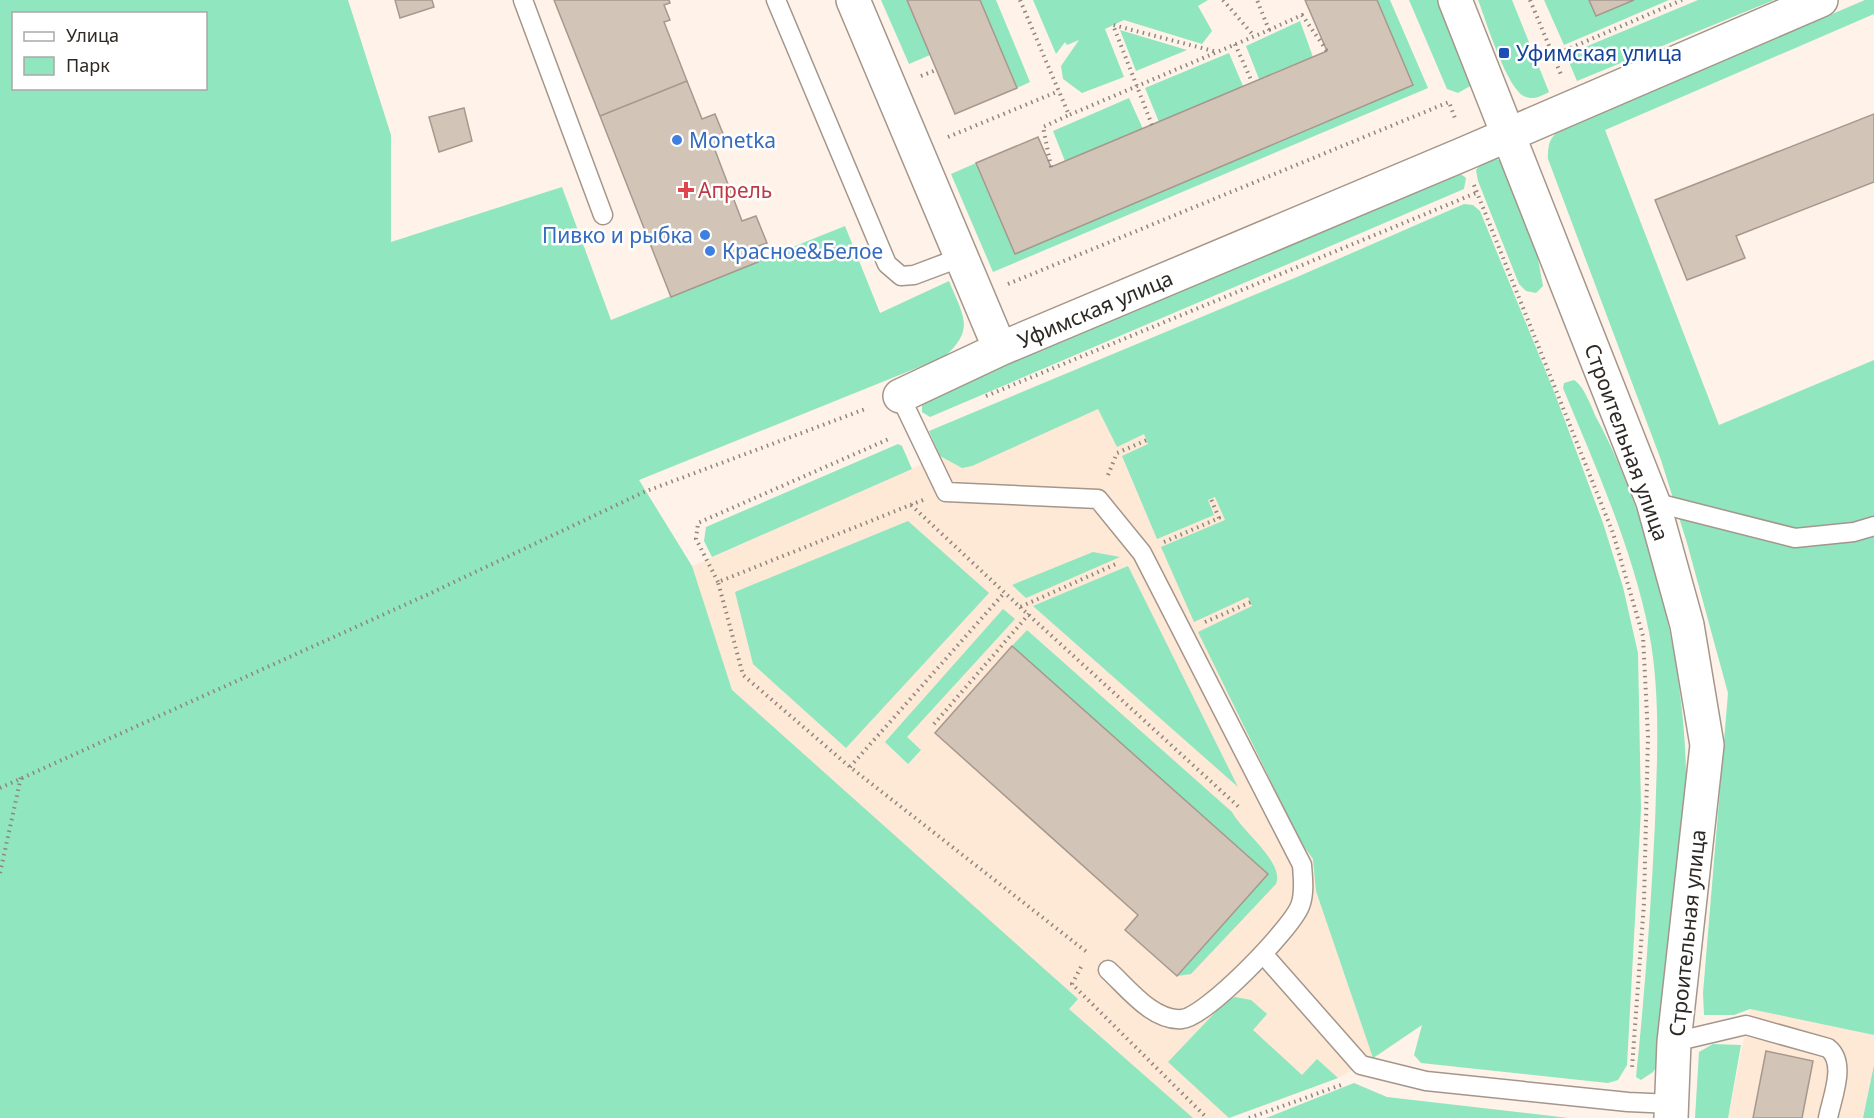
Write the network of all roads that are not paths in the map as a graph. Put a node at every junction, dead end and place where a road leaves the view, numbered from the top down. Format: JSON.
{"nodes":[{"id":1,"x":523,"y":0,"type":"edge"},
{"id":2,"x":776,"y":0,"type":"edge"},
{"id":3,"x":853,"y":0,"type":"edge"},
{"id":4,"x":1455,"y":0,"type":"edge"},
{"id":5,"x":1821,"y":0,"type":"edge"},
{"id":6,"x":1510,"y":134,"type":"junction"},
{"id":7,"x":603,"y":216,"type":"dead end"},
{"id":8,"x":962,"y":257,"type":"junction"},
{"id":9,"x":1000,"y":349,"type":"junction"},
{"id":10,"x":900,"y":396,"type":"joint"},
{"id":11,"x":1653,"y":502,"type":"junction"},
{"id":12,"x":1874,"y":526,"type":"edge"},
{"id":13,"x":1264,"y":955,"type":"junction"},
{"id":14,"x":1108,"y":970,"type":"road end"},
{"id":15,"x":1674,"y":1042,"type":"junction"},
{"id":16,"x":1671,"y":1111,"type":"edge"},
{"id":17,"x":1828,"y":1118,"type":"edge"}],
"edges":[{"from":1,"to":7,"type":"lane"},
{"from":2,"to":8,"type":"lane"},
{"from":3,"to":8,"type":"street"},
{"from":4,"to":6,"type":"street","name":"Строительная улица"},
{"from":5,"to":6,"type":"street","name":"Уфимская улица"},
{"from":6,"to":9,"type":"street","name":"Уфимская улица"},
{"from":6,"to":11,"type":"street","name":"Строительная улица"},
{"from":8,"to":9,"type":"street"},
{"from":9,"to":10,"type":"street","name":"Уфимская улица"},
{"from":10,"to":13,"type":"lane"},
{"from":11,"to":12,"type":"lane"},
{"from":11,"to":15,"type":"street","name":"Строительная улица"},
{"from":13,"to":14,"type":"lane"},
{"from":13,"to":16,"type":"lane"},
{"from":15,"to":16,"type":"street","name":"Строительная улица"},
{"from":15,"to":17,"type":"lane"}]}
